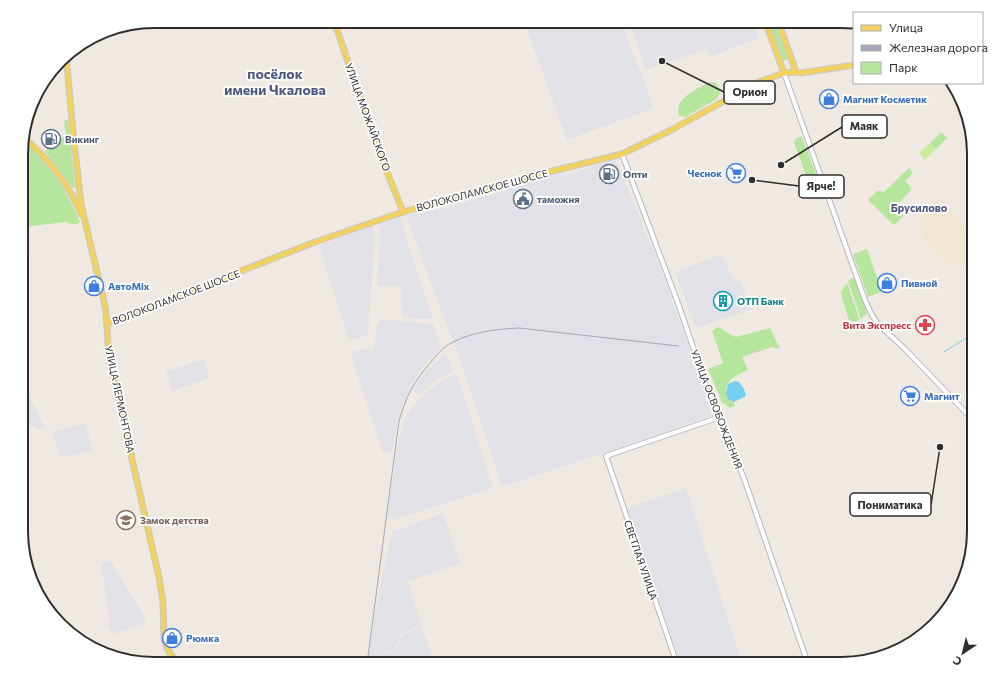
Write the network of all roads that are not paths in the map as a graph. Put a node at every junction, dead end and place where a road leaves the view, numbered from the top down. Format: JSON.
{"nodes":[{"id":1,"x":336,"y":28,"type":"edge"},
{"id":2,"x":768,"y":28,"type":"edge"},
{"id":3,"x":780,"y":28,"type":"edge"},
{"id":4,"x":67,"y":63,"type":"edge"},
{"id":5,"x":853,"y":65,"type":"edge"},
{"id":6,"x":796,"y":72,"type":"junction"},
{"id":7,"x":784,"y":73,"type":"junction"},
{"id":8,"x":29,"y":142,"type":"edge"},
{"id":9,"x":622,"y":154,"type":"junction"},
{"id":10,"x":403,"y":212,"type":"junction"},
{"id":11,"x":87,"y":230,"type":"junction"},
{"id":12,"x":108,"y":323,"type":"junction"},
{"id":13,"x":967,"y":414,"type":"edge"},
{"id":14,"x":720,"y":417,"type":"junction"},
{"id":15,"x":173,"y":657,"type":"edge"},
{"id":16,"x":675,"y":657,"type":"edge"},
{"id":17,"x":806,"y":657,"type":"edge"}],
"edges":[{"from":1,"to":10,"type":"main road","name":"УЛИЦА МОЖАЙСКОГО"},
{"from":2,"to":7,"type":"main road"},
{"from":3,"to":6,"type":"main road"},
{"from":4,"to":11,"type":"main road","name":"УЛИЦА ЛЕРМОНТОВА"},
{"from":5,"to":6,"type":"main road","name":"ВОЛОКОЛАМСКОЕ ШОССЕ"},
{"from":6,"to":7,"type":"main road","name":"ВОЛОКОЛАМСКОЕ ШОССЕ"},
{"from":7,"to":9,"type":"main road","name":"ВОЛОКОЛАМСКОЕ ШОССЕ"},
{"from":7,"to":13,"type":"street"},
{"from":8,"to":11,"type":"main road"},
{"from":9,"to":10,"type":"main road","name":"ВОЛОКОЛАМСКОЕ ШОССЕ"},
{"from":9,"to":14,"type":"street","name":"УЛИЦА ОСВОБОЖДЕНИЯ"},
{"from":10,"to":12,"type":"main road","name":"ВОЛОКОЛАМСКОЕ ШОССЕ"},
{"from":11,"to":12,"type":"main road","name":"УЛИЦА ЛЕРМОНТОВА"},
{"from":12,"to":15,"type":"main road","name":"УЛИЦА ЛЕРМОНТОВА"},
{"from":14,"to":16,"type":"street","name":"СВЕТЛАЯ УЛИЦА"},
{"from":14,"to":17,"type":"street","name":"УЛИЦА ОСВОБОЖДЕНИЯ"}]}
